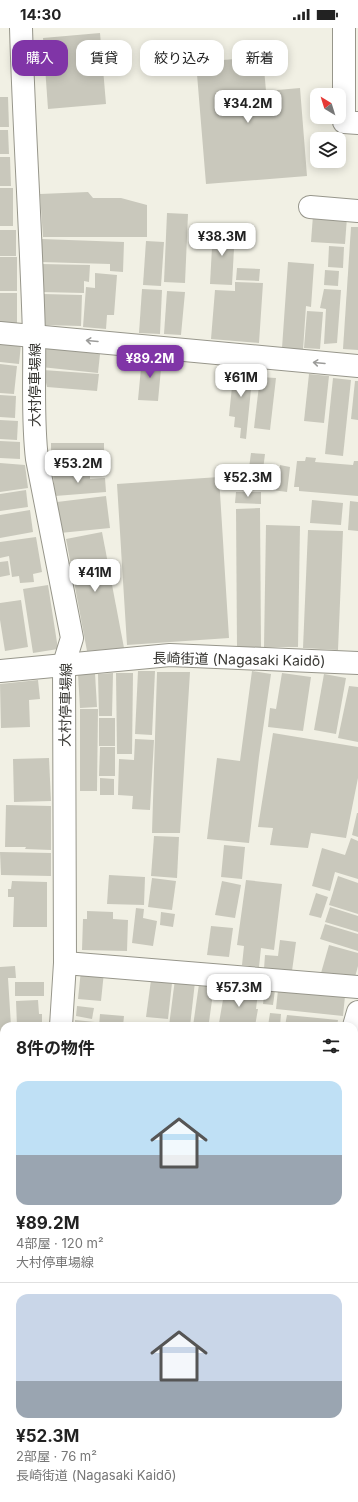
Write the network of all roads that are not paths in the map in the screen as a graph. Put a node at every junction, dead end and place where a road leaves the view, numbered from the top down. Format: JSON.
{"nodes":[{"id":1,"x":21,"y":28,"type":"edge"},
{"id":2,"x":344,"y":28,"type":"edge"},
{"id":3,"x":358,"y":123,"type":"edge"},
{"id":4,"x":310,"y":207,"type":"dead end"},
{"id":5,"x":358,"y":211,"type":"edge"},
{"id":6,"x":0,"y":332,"type":"edge"},
{"id":7,"x":34,"y":335,"type":"junction"},
{"id":8,"x":358,"y":366,"type":"edge"},
{"id":9,"x":358,"y":663,"type":"edge"},
{"id":10,"x":64,"y":664,"type":"junction"},
{"id":11,"x":0,"y":671,"type":"edge"},
{"id":12,"x":65,"y":963,"type":"junction"},
{"id":13,"x":358,"y":987,"type":"edge"},
{"id":14,"x":358,"y":1012,"type":"edge"},
{"id":15,"x":61,"y":1022,"type":"edge"},
{"id":16,"x":355,"y":1022,"type":"edge"}],
"edges":[{"from":1,"to":7,"type":"main road","name":"大村停車場線"},
{"from":2,"to":3,"type":"main road"},
{"from":4,"to":5,"type":"main road"},
{"from":6,"to":7,"type":"main road"},
{"from":8,"to":7,"type":"main road","one_way":true},
{"from":7,"to":10,"type":"main road","name":"大村停車場線"},
{"from":9,"to":10,"type":"main road","name":"長崎街道 (Nagasaki Kaidō)"},
{"from":10,"to":11,"type":"main road","name":"長崎街道 (Nagasaki Kaidō)"},
{"from":10,"to":12,"type":"main road","name":"大村停車場線"},
{"from":12,"to":13,"type":"main road"},
{"from":12,"to":15,"type":"main road","name":"大村停車場線"},
{"from":14,"to":16,"type":"main road"}]}
